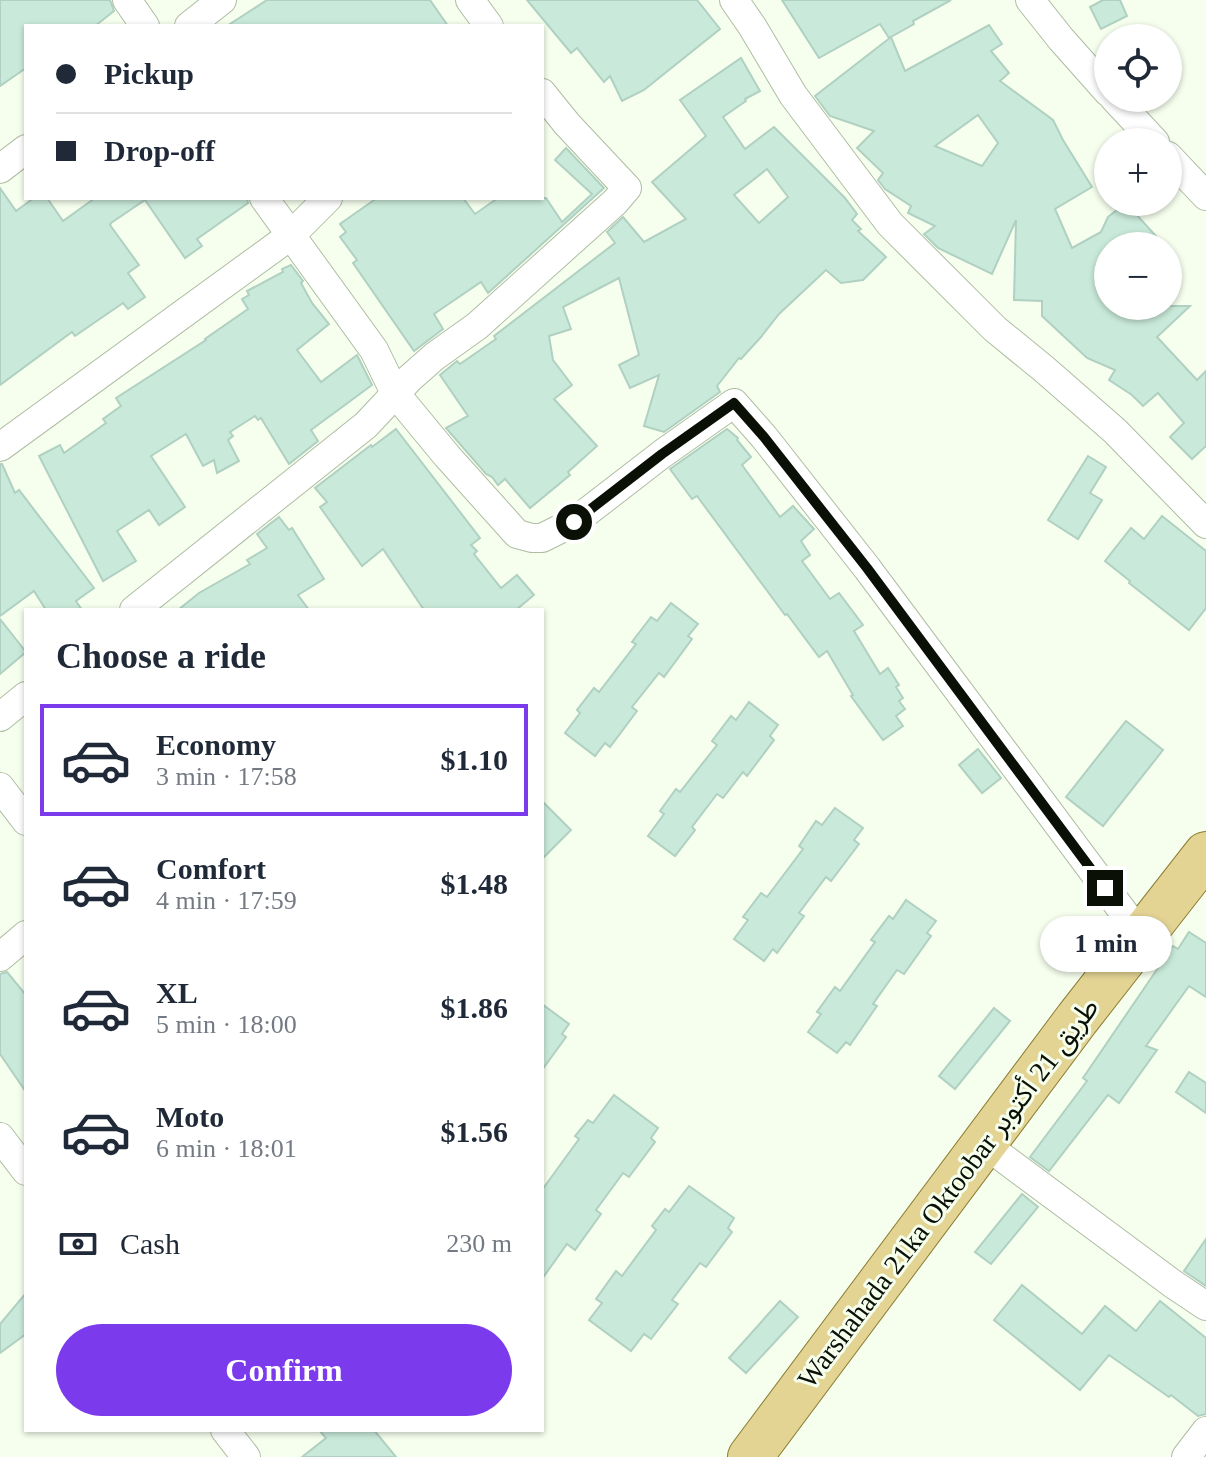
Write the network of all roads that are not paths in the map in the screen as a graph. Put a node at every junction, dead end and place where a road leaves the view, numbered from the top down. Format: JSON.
{"nodes":[{"id":1,"x":127,"y":0,"type":"edge"},
{"id":2,"x":222,"y":0,"type":"edge"},
{"id":3,"x":470,"y":0,"type":"edge"},
{"id":4,"x":734,"y":0,"type":"edge"},
{"id":5,"x":1030,"y":0,"type":"edge"},
{"id":6,"x":144,"y":24,"type":"edge"},
{"id":7,"x":192,"y":24,"type":"edge"},
{"id":8,"x":488,"y":24,"type":"edge"},
{"id":9,"x":1094,"y":76,"type":"edge"},
{"id":10,"x":544,"y":95,"type":"edge"},
{"id":11,"x":1127,"y":112,"type":"edge"},
{"id":12,"x":1142,"y":128,"type":"edge"},
{"id":13,"x":24,"y":151,"type":"edge"},
{"id":14,"x":0,"y":169,"type":"edge"},
{"id":15,"x":1182,"y":171,"type":"edge"},
{"id":16,"x":1206,"y":196,"type":"edge"},
{"id":17,"x":265,"y":200,"type":"edge"},
{"id":18,"x":326,"y":200,"type":"edge"},
{"id":19,"x":290,"y":236,"type":"junction"},
{"id":20,"x":395,"y":393,"type":"junction"},
{"id":21,"x":0,"y":447,"type":"edge"},
{"id":22,"x":1206,"y":524,"type":"edge"},
{"id":23,"x":137,"y":608,"type":"edge"},
{"id":24,"x":24,"y":698,"type":"edge"},
{"id":25,"x":0,"y":717,"type":"edge"},
{"id":26,"x":0,"y":787,"type":"edge"},
{"id":27,"x":24,"y":818,"type":"edge"},
{"id":28,"x":1206,"y":854,"type":"edge"},
{"id":29,"x":24,"y":937,"type":"edge"},
{"id":30,"x":1142,"y":937,"type":"junction"},
{"id":31,"x":0,"y":957,"type":"edge"},
{"id":32,"x":0,"y":1137,"type":"edge"},
{"id":33,"x":983,"y":1143,"type":"junction"},
{"id":34,"x":24,"y":1168,"type":"edge"},
{"id":35,"x":1206,"y":1306,"type":"edge"},
{"id":36,"x":1206,"y":1431,"type":"edge"},
{"id":37,"x":227,"y":1432,"type":"edge"},
{"id":38,"x":246,"y":1457,"type":"edge"},
{"id":39,"x":750,"y":1457,"type":"edge"},
{"id":40,"x":1186,"y":1457,"type":"edge"}],
"edges":[{"from":1,"to":6,"type":"street"},
{"from":2,"to":7,"type":"street"},
{"from":3,"to":8,"type":"street"},
{"from":4,"to":22,"type":"street"},
{"from":5,"to":9,"type":"street"},
{"from":10,"to":20,"type":"street"},
{"from":11,"to":12,"type":"street"},
{"from":13,"to":14,"type":"street"},
{"from":15,"to":16,"type":"street"},
{"from":17,"to":19,"type":"street"},
{"from":18,"to":19,"type":"street"},
{"from":19,"to":20,"type":"street"},
{"from":19,"to":21,"type":"street"},
{"from":20,"to":23,"type":"street"},
{"from":20,"to":30,"type":"street"},
{"from":24,"to":25,"type":"street"},
{"from":26,"to":27,"type":"street"},
{"from":28,"to":30,"type":"main road","name":"Warshahada 21ka Oktoobar طريق 21 أكتوبر"},
{"from":29,"to":31,"type":"street"},
{"from":30,"to":33,"type":"main road","name":"Warshahada 21ka Oktoobar طريق 21 أكتوبر"},
{"from":32,"to":34,"type":"street"},
{"from":33,"to":35,"type":"street"},
{"from":33,"to":39,"type":"main road","name":"Warshahada 21ka Oktoobar طريق 21 أكتوبر"},
{"from":36,"to":40,"type":"street"},
{"from":37,"to":38,"type":"street"}]}
